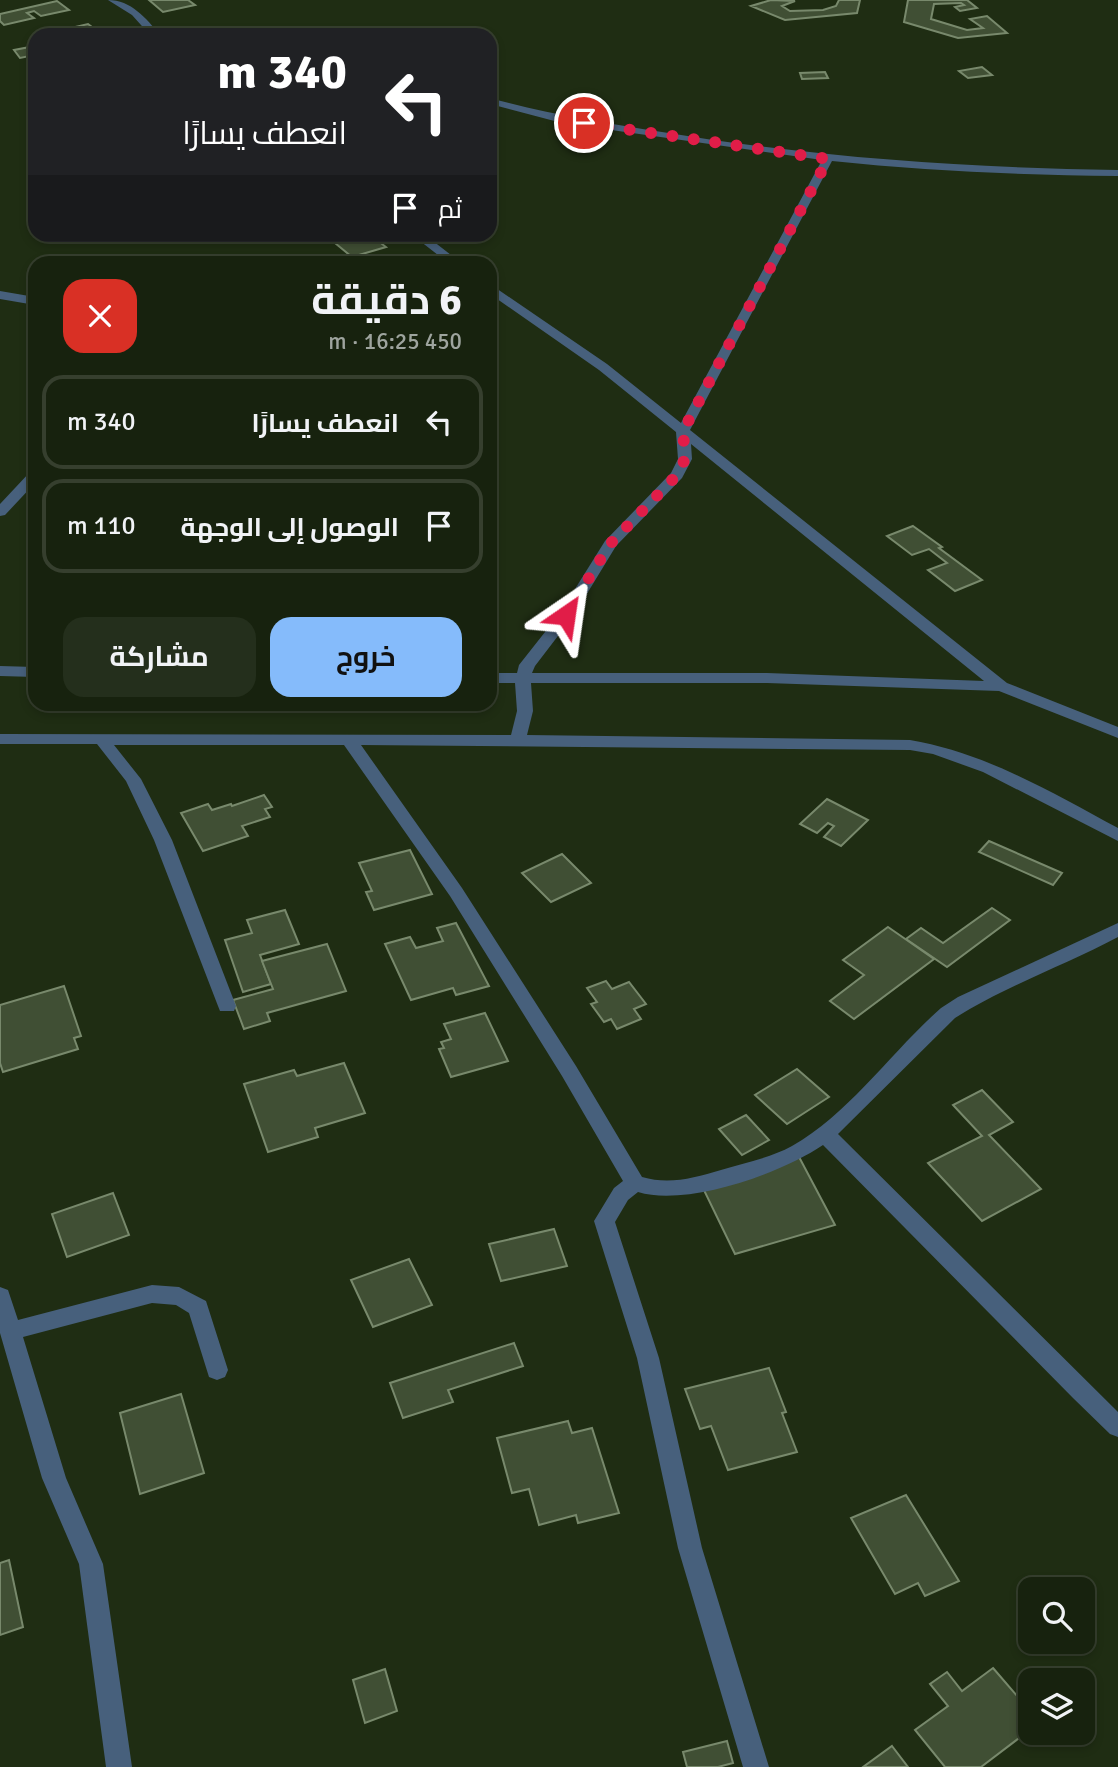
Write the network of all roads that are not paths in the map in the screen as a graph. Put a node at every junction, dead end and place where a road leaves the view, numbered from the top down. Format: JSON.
{"nodes":[{"id":1,"x":113,"y":0,"type":"edge"},
{"id":2,"x":149,"y":28,"type":"edge"},
{"id":3,"x":497,"y":103,"type":"edge"},
{"id":4,"x":828,"y":159,"type":"junction"},
{"id":5,"x":1118,"y":173,"type":"edge"},
{"id":6,"x":427,"y":242,"type":"edge"},
{"id":7,"x":446,"y":256,"type":"edge"},
{"id":8,"x":497,"y":293,"type":"edge"},
{"id":9,"x":0,"y":295,"type":"edge"},
{"id":10,"x":28,"y":300,"type":"edge"},
{"id":11,"x":683,"y":431,"type":"junction"},
{"id":12,"x":28,"y":482,"type":"edge"},
{"id":13,"x":0,"y":512,"type":"edge"},
{"id":14,"x":0,"y":671,"type":"edge"},
{"id":15,"x":28,"y":671,"type":"edge"},
{"id":16,"x":497,"y":678,"type":"edge"},
{"id":17,"x":523,"y":678,"type":"junction"},
{"id":18,"x":1001,"y":686,"type":"junction"},
{"id":19,"x":1118,"y":733,"type":"edge"},
{"id":20,"x":0,"y":739,"type":"edge"},
{"id":21,"x":101,"y":739,"type":"junction"},
{"id":22,"x":348,"y":739,"type":"junction"},
{"id":23,"x":518,"y":740,"type":"junction"},
{"id":24,"x":1118,"y":835,"type":"edge"},
{"id":25,"x":1118,"y":929,"type":"edge"},
{"id":26,"x":227,"y":1006,"type":"dead end"},
{"id":27,"x":824,"y":1133,"type":"junction"},
{"id":28,"x":635,"y":1183,"type":"junction"},
{"id":29,"x":0,"y":1296,"type":"edge"},
{"id":30,"x":12,"y":1331,"type":"junction"},
{"id":31,"x":217,"y":1370,"type":"dead end"},
{"id":32,"x":1118,"y":1427,"type":"edge"},
{"id":33,"x":119,"y":1767,"type":"edge"},
{"id":34,"x":756,"y":1767,"type":"edge"}],
"edges":[{"from":1,"to":2,"type":"street"},
{"from":3,"to":4,"type":"street"},
{"from":4,"to":5,"type":"street"},
{"from":4,"to":11,"type":"street"},
{"from":6,"to":7,"type":"street"},
{"from":8,"to":11,"type":"street"},
{"from":9,"to":10,"type":"street"},
{"from":11,"to":17,"type":"street"},
{"from":11,"to":18,"type":"street"},
{"from":12,"to":13,"type":"street"},
{"from":14,"to":15,"type":"street"},
{"from":16,"to":17,"type":"street"},
{"from":17,"to":18,"type":"street"},
{"from":17,"to":23,"type":"street"},
{"from":18,"to":19,"type":"street"},
{"from":20,"to":21,"type":"street"},
{"from":21,"to":22,"type":"street"},
{"from":21,"to":26,"type":"street"},
{"from":22,"to":23,"type":"street"},
{"from":22,"to":28,"type":"street"},
{"from":23,"to":24,"type":"street"},
{"from":25,"to":27,"type":"street"},
{"from":27,"to":28,"type":"street"},
{"from":27,"to":32,"type":"street"},
{"from":28,"to":34,"type":"street"},
{"from":29,"to":30,"type":"street"},
{"from":30,"to":31,"type":"street"},
{"from":30,"to":33,"type":"street"}]}
